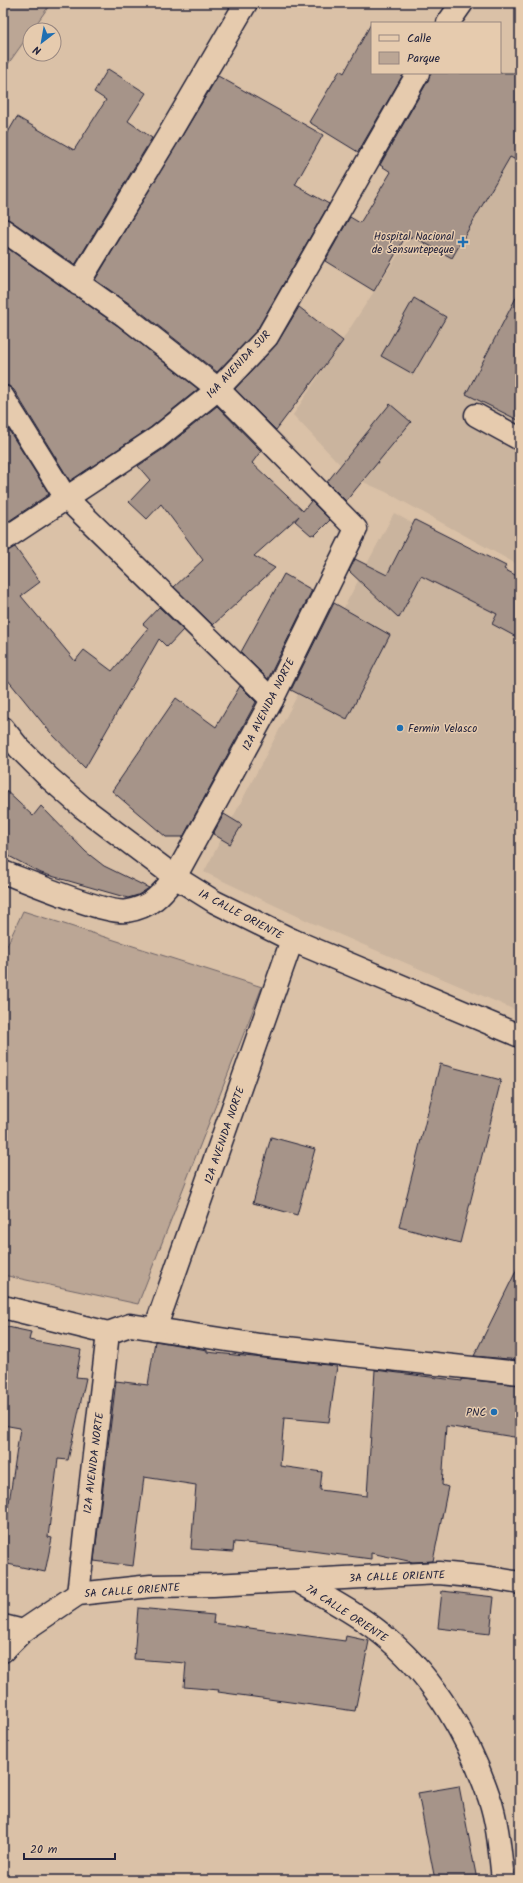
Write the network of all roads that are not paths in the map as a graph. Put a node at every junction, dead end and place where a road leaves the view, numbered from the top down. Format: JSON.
{"nodes":[{"id":1,"x":246,"y":3,"type":"edge"},
{"id":2,"x":462,"y":3,"type":"edge"},
{"id":3,"x":449,"y":22,"type":"edge"},
{"id":4,"x":417,"y":74,"type":"edge"},
{"id":5,"x":3,"y":230,"type":"edge"},
{"id":6,"x":78,"y":284,"type":"junction"},
{"id":7,"x":218,"y":389,"type":"junction"},
{"id":8,"x":3,"y":398,"type":"edge"},
{"id":9,"x":476,"y":415,"type":"dead end"},
{"id":10,"x":520,"y":439,"type":"edge"},
{"id":11,"x":66,"y":498,"type":"junction"},
{"id":12,"x":3,"y":540,"type":"edge"},
{"id":13,"x":272,"y":700,"type":"junction"},
{"id":14,"x":3,"y":728,"type":"edge"},
{"id":15,"x":3,"y":872,"type":"edge"},
{"id":16,"x":175,"y":877,"type":"junction"},
{"id":17,"x":292,"y":940,"type":"junction"},
{"id":18,"x":520,"y":1036,"type":"edge"},
{"id":19,"x":3,"y":1307,"type":"edge"},
{"id":20,"x":155,"y":1329,"type":"junction"},
{"id":21,"x":108,"y":1333,"type":"junction"},
{"id":22,"x":520,"y":1373,"type":"edge"},
{"id":23,"x":298,"y":1581,"type":"junction"},
{"id":24,"x":520,"y":1583,"type":"edge"},
{"id":25,"x":78,"y":1594,"type":"junction"},
{"id":26,"x":13,"y":1628,"type":"edge"},
{"id":27,"x":3,"y":1651,"type":"edge"},
{"id":28,"x":503,"y":1880,"type":"edge"}],
"edges":[{"from":1,"to":6,"type":"street"},
{"from":2,"to":3,"type":"street"},
{"from":4,"to":7,"type":"street","name":"14A AVENIDA SUR"},
{"from":5,"to":6,"type":"street"},
{"from":6,"to":7,"type":"street"},
{"from":7,"to":11,"type":"street","name":"14A AVENIDA SUR"},
{"from":7,"to":13,"type":"street","name":"12A AVENIDA NORTE"},
{"from":8,"to":11,"type":"street"},
{"from":9,"to":10,"type":"street"},
{"from":11,"to":12,"type":"street","name":"14A AVENIDA SUR"},
{"from":11,"to":13,"type":"street"},
{"from":13,"to":16,"type":"street","name":"12A AVENIDA NORTE"},
{"from":14,"to":16,"type":"street","name":"1A CALLE ORIENTE"},
{"from":15,"to":16,"type":"street","name":"12A AVENIDA NORTE"},
{"from":16,"to":17,"type":"street","name":"1A CALLE ORIENTE"},
{"from":17,"to":18,"type":"street","name":"1A CALLE ORIENTE"},
{"from":17,"to":20,"type":"street","name":"12A AVENIDA NORTE"},
{"from":19,"to":21,"type":"street"},
{"from":20,"to":21,"type":"street"},
{"from":20,"to":22,"type":"street"},
{"from":21,"to":25,"type":"street","name":"12A AVENIDA NORTE"},
{"from":23,"to":24,"type":"street","name":"3A CALLE ORIENTE"},
{"from":23,"to":25,"type":"street","name":"5A CALLE ORIENTE"},
{"from":23,"to":28,"type":"street","name":"7A CALLE ORIENTE"},
{"from":25,"to":26,"type":"street","name":"5A CALLE ORIENTE"},
{"from":26,"to":27,"type":"street","name":"5A CALLE ORIENTE"}]}
